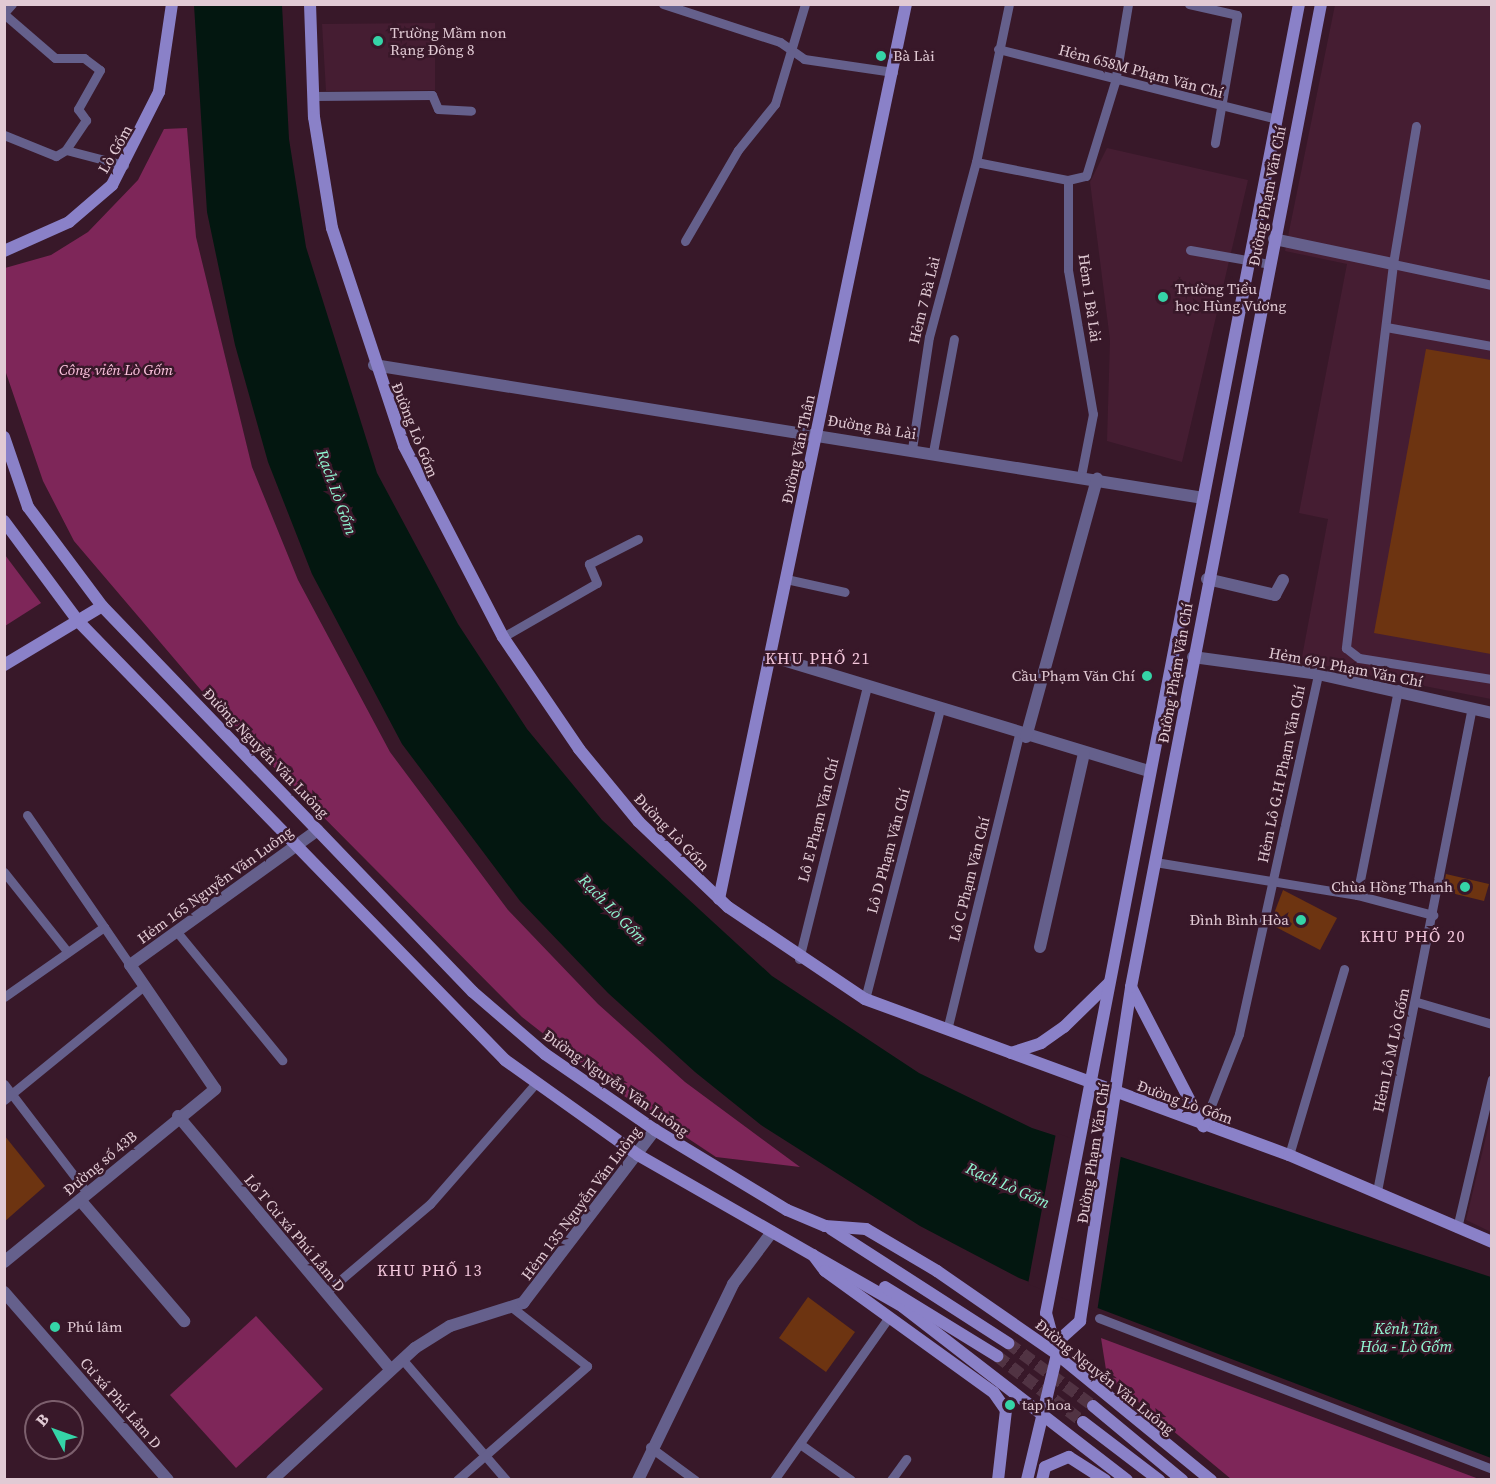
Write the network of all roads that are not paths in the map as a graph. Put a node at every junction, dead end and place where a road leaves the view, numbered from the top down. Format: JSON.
{"nodes":[{"id":1,"x":12,"y":4,"type":"edge"},
{"id":2,"x":172,"y":4,"type":"edge"},
{"id":3,"x":310,"y":4,"type":"edge"},
{"id":4,"x":663,"y":4,"type":"edge"},
{"id":5,"x":805,"y":4,"type":"edge"},
{"id":6,"x":906,"y":4,"type":"edge"},
{"id":7,"x":1009,"y":4,"type":"edge"},
{"id":8,"x":1128,"y":4,"type":"edge"},
{"id":9,"x":1189,"y":4,"type":"edge"},
{"id":10,"x":1299,"y":4,"type":"edge"},
{"id":11,"x":1321,"y":4,"type":"edge"},
{"id":12,"x":682,"y":6,"type":"edge"},
{"id":13,"x":4,"y":13,"type":"edge"},
{"id":14,"x":998,"y":48,"type":"junction"},
{"id":15,"x":791,"y":52,"type":"junction"},
{"id":16,"x":893,"y":72,"type":"junction"},
{"id":17,"x":1114,"y":82,"type":"junction"},
{"id":18,"x":313,"y":96,"type":"junction"},
{"id":19,"x":1222,"y":109,"type":"junction"},
{"id":20,"x":471,"y":111,"type":"dead end"},
{"id":21,"x":1276,"y":119,"type":"junction"},
{"id":22,"x":1416,"y":126,"type":"dead end"},
{"id":23,"x":4,"y":135,"type":"edge"},
{"id":24,"x":1215,"y":142,"type":"dead end"},
{"id":25,"x":66,"y":150,"type":"junction"},
{"id":26,"x":976,"y":162,"type":"junction"},
{"id":27,"x":124,"y":165,"type":"junction"},
{"id":28,"x":1068,"y":180,"type":"junction"},
{"id":29,"x":1274,"y":239,"type":"junction"},
{"id":30,"x":685,"y":242,"type":"dead end"},
{"id":31,"x":1190,"y":250,"type":"dead end"},
{"id":32,"x":4,"y":251,"type":"edge"},
{"id":33,"x":1250,"y":261,"type":"junction"},
{"id":34,"x":1269,"y":264,"type":"junction"},
{"id":35,"x":1393,"y":264,"type":"junction"},
{"id":36,"x":1491,"y":285,"type":"edge"},
{"id":37,"x":1386,"y":327,"type":"junction"},
{"id":38,"x":954,"y":339,"type":"dead end"},
{"id":39,"x":1491,"y":346,"type":"edge"},
{"id":40,"x":374,"y":365,"type":"junction"},
{"id":41,"x":819,"y":434,"type":"junction"},
{"id":42,"x":4,"y":437,"type":"edge"},
{"id":43,"x":912,"y":449,"type":"junction"},
{"id":44,"x":933,"y":452,"type":"junction"},
{"id":45,"x":1081,"y":476,"type":"junction"},
{"id":46,"x":1097,"y":479,"type":"junction"},
{"id":47,"x":1203,"y":498,"type":"junction"},
{"id":48,"x":1222,"y":501,"type":"junction"},
{"id":49,"x":4,"y":521,"type":"edge"},
{"id":50,"x":638,"y":539,"type":"dead end"},
{"id":51,"x":786,"y":579,"type":"junction"},
{"id":52,"x":1207,"y":579,"type":"junction"},
{"id":53,"x":1283,"y":580,"type":"dead end"},
{"id":54,"x":845,"y":592,"type":"dead end"},
{"id":55,"x":102,"y":606,"type":"junction"},
{"id":56,"x":78,"y":621,"type":"junction"},
{"id":57,"x":503,"y":637,"type":"junction"},
{"id":58,"x":770,"y":656,"type":"junction"},
{"id":59,"x":1193,"y":657,"type":"junction"},
{"id":60,"x":4,"y":665,"type":"edge"},
{"id":61,"x":1318,"y":674,"type":"junction"},
{"id":62,"x":1491,"y":679,"type":"edge"},
{"id":63,"x":867,"y":687,"type":"junction"},
{"id":64,"x":1398,"y":689,"type":"junction"},
{"id":65,"x":1472,"y":710,"type":"junction"},
{"id":66,"x":940,"y":711,"type":"junction"},
{"id":67,"x":1491,"y":713,"type":"edge"},
{"id":68,"x":1023,"y":736,"type":"junction"},
{"id":69,"x":1084,"y":754,"type":"junction"},
{"id":70,"x":1148,"y":771,"type":"junction"},
{"id":71,"x":27,"y":815,"type":"dead end"},
{"id":72,"x":318,"y":830,"type":"junction"},
{"id":73,"x":295,"y":846,"type":"junction"},
{"id":74,"x":1155,"y":862,"type":"junction"},
{"id":75,"x":4,"y":872,"type":"edge"},
{"id":76,"x":1274,"y":880,"type":"junction"},
{"id":77,"x":1357,"y":895,"type":"junction"},
{"id":78,"x":719,"y":899,"type":"junction"},
{"id":79,"x":1433,"y":915,"type":"junction"},
{"id":80,"x":104,"y":927,"type":"junction"},
{"id":81,"x":177,"y":932,"type":"junction"},
{"id":82,"x":1040,"y":947,"type":"dead end"},
{"id":83,"x":66,"y":950,"type":"junction"},
{"id":84,"x":799,"y":959,"type":"junction"},
{"id":85,"x":130,"y":965,"type":"junction"},
{"id":86,"x":1344,"y":969,"type":"dead end"},
{"id":87,"x":1108,"y":983,"type":"junction"},
{"id":88,"x":145,"y":985,"type":"junction"},
{"id":89,"x":1131,"y":987,"type":"junction"},
{"id":90,"x":4,"y":997,"type":"edge"},
{"id":91,"x":865,"y":999,"type":"junction"},
{"id":92,"x":1417,"y":1002,"type":"junction"},
{"id":93,"x":1491,"y":1024,"type":"edge"},
{"id":94,"x":947,"y":1030,"type":"junction"},
{"id":95,"x":1011,"y":1053,"type":"junction"},
{"id":96,"x":282,"y":1060,"type":"dead end"},
{"id":97,"x":1491,"y":1079,"type":"edge"},
{"id":98,"x":1089,"y":1082,"type":"junction"},
{"id":99,"x":536,"y":1083,"type":"junction"},
{"id":100,"x":4,"y":1084,"type":"edge"},
{"id":101,"x":215,"y":1089,"type":"joint"},
{"id":102,"x":1118,"y":1094,"type":"junction"},
{"id":103,"x":8,"y":1097,"type":"edge"},
{"id":104,"x":178,"y":1116,"type":"junction"},
{"id":105,"x":1203,"y":1126,"type":"junction"},
{"id":106,"x":654,"y":1130,"type":"junction"},
{"id":107,"x":638,"y":1155,"type":"junction"},
{"id":108,"x":1289,"y":1155,"type":"junction"},
{"id":109,"x":1377,"y":1191,"type":"junction"},
{"id":110,"x":84,"y":1197,"type":"junction"},
{"id":111,"x":825,"y":1226,"type":"junction"},
{"id":112,"x":1457,"y":1228,"type":"junction"},
{"id":113,"x":772,"y":1232,"type":"junction"},
{"id":114,"x":1491,"y":1242,"type":"edge"},
{"id":115,"x":809,"y":1249,"type":"junction"},
{"id":116,"x":4,"y":1262,"type":"edge"},
{"id":117,"x":4,"y":1292,"type":"edge"},
{"id":118,"x":325,"y":1293,"type":"junction"},
{"id":119,"x":514,"y":1309,"type":"junction"},
{"id":120,"x":889,"y":1317,"type":"junction"},
{"id":121,"x":1099,"y":1318,"type":"dead end"},
{"id":122,"x":184,"y":1321,"type":"dead end"},
{"id":123,"x":1008,"y":1343,"type":"tunnel mouth"},
{"id":124,"x":1058,"y":1348,"type":"junction"},
{"id":125,"x":997,"y":1356,"type":"tunnel mouth"},
{"id":126,"x":402,"y":1359,"type":"junction"},
{"id":127,"x":390,"y":1369,"type":"junction"},
{"id":128,"x":1093,"y":1406,"type":"tunnel mouth"},
{"id":129,"x":1044,"y":1412,"type":"junction"},
{"id":130,"x":1083,"y":1422,"type":"tunnel mouth"},
{"id":131,"x":800,"y":1444,"type":"junction"},
{"id":132,"x":650,"y":1447,"type":"junction"},
{"id":133,"x":483,"y":1456,"type":"junction"},
{"id":134,"x":906,"y":1459,"type":"dead end"},
{"id":135,"x":1491,"y":1469,"type":"edge"},
{"id":136,"x":168,"y":1479,"type":"edge"},
{"id":137,"x":272,"y":1479,"type":"edge"},
{"id":138,"x":457,"y":1479,"type":"edge"},
{"id":139,"x":506,"y":1479,"type":"edge"},
{"id":140,"x":638,"y":1479,"type":"edge"},
{"id":141,"x":695,"y":1479,"type":"edge"},
{"id":142,"x":774,"y":1479,"type":"edge"},
{"id":143,"x":851,"y":1479,"type":"edge"},
{"id":144,"x":891,"y":1479,"type":"edge"},
{"id":145,"x":998,"y":1479,"type":"edge"},
{"id":146,"x":1027,"y":1479,"type":"edge"},
{"id":147,"x":1042,"y":1479,"type":"edge"},
{"id":148,"x":1105,"y":1479,"type":"edge"},
{"id":149,"x":1127,"y":1479,"type":"edge"},
{"id":150,"x":1159,"y":1479,"type":"edge"},
{"id":151,"x":1182,"y":1479,"type":"edge"},
{"id":152,"x":1211,"y":1479,"type":"edge"}],
"edges":[{"from":1,"to":13,"type":"lane"},
{"from":2,"to":27,"type":"main road","name":"Lò Gốm"},
{"from":3,"to":18,"type":"main road","name":"Đường Lò Gốm"},
{"from":4,"to":12,"type":"lane"},
{"from":5,"to":15,"type":"lane"},
{"from":6,"to":16,"type":"main road","name":"Đường Văn Thân"},
{"from":7,"to":14,"type":"lane","name":"Hẻm 7 Bà Lài"},
{"from":8,"to":17,"type":"lane"},
{"from":9,"to":19,"type":"lane"},
{"from":10,"to":21,"type":"main road","name":"Đường Phạm Văn Chí"},
{"from":11,"to":29,"type":"main road","name":"Đường Phạm Văn Chí"},
{"from":12,"to":15,"type":"lane"},
{"from":13,"to":25,"type":"lane"},
{"from":14,"to":17,"type":"lane","name":"Hẻm 658M Phạm Văn Chí"},
{"from":14,"to":26,"type":"lane","name":"Hẻm 7 Bà Lài"},
{"from":15,"to":16,"type":"lane"},
{"from":15,"to":30,"type":"lane"},
{"from":16,"to":41,"type":"main road","name":"Đường Văn Thân"},
{"from":17,"to":19,"type":"lane","name":"Hẻm 658M Phạm Văn Chí"},
{"from":17,"to":28,"type":"lane"},
{"from":18,"to":20,"type":"lane"},
{"from":18,"to":40,"type":"main road","name":"Đường Lò Gốm"},
{"from":19,"to":21,"type":"lane","name":"Hẻm 658M Phạm Văn Chí"},
{"from":19,"to":24,"type":"lane"},
{"from":21,"to":33,"type":"main road","name":"Đường Phạm Văn Chí"},
{"from":22,"to":35,"type":"lane"},
{"from":23,"to":25,"type":"lane"},
{"from":25,"to":27,"type":"lane"},
{"from":26,"to":28,"type":"lane"},
{"from":26,"to":43,"type":"lane","name":"Hẻm 7 Bà Lài"},
{"from":27,"to":32,"type":"main road","name":"Lò Gốm"},
{"from":28,"to":45,"type":"lane","name":"Hẻm 1 Bà Lài"},
{"from":29,"to":34,"type":"main road","name":"Đường Phạm Văn Chí"},
{"from":29,"to":35,"type":"street"},
{"from":31,"to":33,"type":"lane"},
{"from":33,"to":34,"type":"lane"},
{"from":33,"to":47,"type":"main road","name":"Đường Phạm Văn Chí"},
{"from":34,"to":48,"type":"main road","name":"Đường Phạm Văn Chí"},
{"from":35,"to":36,"type":"lane"},
{"from":35,"to":37,"type":"lane"},
{"from":37,"to":39,"type":"lane"},
{"from":37,"to":62,"type":"lane"},
{"from":38,"to":44,"type":"lane"},
{"from":40,"to":41,"type":"street","name":"Đường Bà Lài"},
{"from":40,"to":57,"type":"main road","name":"Đường Lò Gốm"},
{"from":41,"to":43,"type":"street","name":"Đường Bà Lài"},
{"from":41,"to":51,"type":"main road","name":"Đường Văn Thân"},
{"from":42,"to":55,"type":"main road","name":"Đường Nguyễn Văn Luông"},
{"from":43,"to":44,"type":"street","name":"Đường Bà Lài"},
{"from":44,"to":45,"type":"street","name":"Đường Bà Lài"},
{"from":45,"to":46,"type":"street","name":"Đường Bà Lài"},
{"from":46,"to":47,"type":"street","name":"Đường Bà Lài"},
{"from":46,"to":68,"type":"street"},
{"from":47,"to":48,"type":"main road","name":"Đường Bà Lài"},
{"from":47,"to":70,"type":"main road","name":"Đường Phạm Văn Chí"},
{"from":48,"to":52,"type":"main road","name":"Đường Phạm Văn Chí"},
{"from":49,"to":56,"type":"main road"},
{"from":50,"to":57,"type":"lane"},
{"from":51,"to":54,"type":"lane"},
{"from":51,"to":58,"type":"main road","name":"Đường Văn Thân"},
{"from":52,"to":53,"type":"street"},
{"from":52,"to":59,"type":"main road","name":"Đường Phạm Văn Chí"},
{"from":55,"to":56,"type":"main road"},
{"from":55,"to":72,"type":"main road","name":"Đường Nguyễn Văn Luông"},
{"from":56,"to":60,"type":"main road"},
{"from":56,"to":73,"type":"main road"},
{"from":57,"to":78,"type":"main road","name":"Đường Lò Gốm"},
{"from":58,"to":63,"type":"street"},
{"from":58,"to":78,"type":"main road","name":"Đường Văn Thân"},
{"from":59,"to":61,"type":"street","name":"Hẻm 691 Phạm Văn Chí"},
{"from":59,"to":74,"type":"main road","name":"Đường Phạm Văn Chí"},
{"from":61,"to":64,"type":"street","name":"Hẻm 691 Phạm Văn Chí"},
{"from":61,"to":76,"type":"lane","name":"Hẻm Lô G.H Phạm Văn Chí"},
{"from":63,"to":66,"type":"street"},
{"from":63,"to":84,"type":"lane","name":"Lô E Phạm Văn Chí"},
{"from":64,"to":65,"type":"street","name":"Hẻm 691 Phạm Văn Chí"},
{"from":64,"to":77,"type":"lane"},
{"from":65,"to":67,"type":"street","name":"Hẻm 691 Phạm Văn Chí"},
{"from":65,"to":79,"type":"lane","name":"Hẻm Lô M Lò Gốm"},
{"from":66,"to":68,"type":"street"},
{"from":66,"to":91,"type":"lane","name":"Lô D Phạm Văn Chí"},
{"from":68,"to":69,"type":"street"},
{"from":68,"to":94,"type":"lane","name":"Lô C Phạm Văn Chí"},
{"from":69,"to":70,"type":"street"},
{"from":69,"to":82,"type":"street"},
{"from":70,"to":87,"type":"main road","name":"Đường Phạm Văn Chí"},
{"from":71,"to":80,"type":"lane","name":"Hẻm 165 Nguyễn Văn Luông"},
{"from":72,"to":73,"type":"street","name":"Hẻm 165 Nguyễn Văn Luông"},
{"from":72,"to":106,"type":"main road","name":"Đường Nguyễn Văn Luông"},
{"from":73,"to":81,"type":"street","name":"Hẻm 165 Nguyễn Văn Luông"},
{"from":73,"to":99,"type":"main road"},
{"from":74,"to":76,"type":"lane"},
{"from":74,"to":89,"type":"main road","name":"Đường Phạm Văn Chí"},
{"from":75,"to":83,"type":"lane"},
{"from":76,"to":77,"type":"lane"},
{"from":76,"to":105,"type":"lane","name":"Hẻm Lô G.H Phạm Văn Chí"},
{"from":77,"to":79,"type":"lane"},
{"from":78,"to":84,"type":"main road","name":"Đường Lò Gốm"},
{"from":79,"to":92,"type":"lane","name":"Hẻm Lô M Lò Gốm"},
{"from":80,"to":83,"type":"lane"},
{"from":80,"to":85,"type":"lane","name":"Hẻm 165 Nguyễn Văn Luông"},
{"from":81,"to":85,"type":"street","name":"Hẻm 165 Nguyễn Văn Luông"},
{"from":81,"to":96,"type":"lane"},
{"from":83,"to":90,"type":"lane"},
{"from":84,"to":91,"type":"main road","name":"Đường Lò Gốm"},
{"from":85,"to":88,"type":"street","name":"Hẻm 165 Nguyễn Văn Luông"},
{"from":86,"to":108,"type":"lane"},
{"from":87,"to":95,"type":"main road"},
{"from":87,"to":98,"type":"main road","name":"Đường Phạm Văn Chí"},
{"from":88,"to":101,"type":"street","name":"Hẻm 165 Nguyễn Văn Luông"},
{"from":88,"to":103,"type":"lane"},
{"from":89,"to":102,"type":"main road","name":"Đường Phạm Văn Chí"},
{"from":89,"to":105,"type":"main road"},
{"from":91,"to":94,"type":"main road","name":"Đường Lò Gốm"},
{"from":92,"to":93,"type":"lane"},
{"from":92,"to":109,"type":"lane","name":"Hẻm Lô M Lò Gốm"},
{"from":94,"to":95,"type":"main road","name":"Đường Lò Gốm"},
{"from":95,"to":98,"type":"main road","name":"Đường Lò Gốm"},
{"from":97,"to":112,"type":"lane"},
{"from":98,"to":102,"type":"main road","name":"Đường Lò Gốm"},
{"from":98,"to":124,"type":"main road","name":"Đường Phạm Văn Chí"},
{"from":99,"to":107,"type":"main road"},
{"from":99,"to":118,"type":"lane"},
{"from":100,"to":103,"type":"lane"},
{"from":101,"to":104,"type":"street","name":"Đường số 43B"},
{"from":102,"to":105,"type":"main road","name":"Đường Lò Gốm"},
{"from":102,"to":124,"type":"main road","name":"Đường Phạm Văn Chí"},
{"from":103,"to":110,"type":"lane"},
{"from":104,"to":110,"type":"street","name":"Đường số 43B"},
{"from":104,"to":118,"type":"street","name":"Lô T Cư xá Phú Lâm D"},
{"from":105,"to":108,"type":"main road","name":"Đường Lò Gốm"},
{"from":106,"to":107,"type":"street","name":"Hẻm 135 Nguyễn Văn Luông"},
{"from":106,"to":111,"type":"main road","name":"Đường Nguyễn Văn Luông"},
{"from":107,"to":113,"type":"main road"},
{"from":107,"to":119,"type":"street","name":"Hẻm 135 Nguyễn Văn Luông"},
{"from":108,"to":109,"type":"main road","name":"Đường Lò Gốm"},
{"from":109,"to":112,"type":"main road","name":"Đường Lò Gốm"},
{"from":110,"to":116,"type":"street","name":"Đường số 43B"},
{"from":110,"to":122,"type":"street"},
{"from":111,"to":123,"type":"main road"},
{"from":111,"to":124,"type":"main road","name":"Đường Nguyễn Văn Luông"},
{"from":112,"to":114,"type":"main road","name":"Đường Lò Gốm"},
{"from":113,"to":115,"type":"main road"},
{"from":113,"to":132,"type":"street"},
{"from":115,"to":120,"type":"main road"},
{"from":115,"to":125,"type":"main road"},
{"from":115,"to":129,"type":"main road"},
{"from":117,"to":136,"type":"street","name":"Cư xá Phú Lâm D"},
{"from":118,"to":127,"type":"street","name":"Lô T Cư xá Phú Lâm D"},
{"from":119,"to":126,"type":"street","name":"Hẻm 135 Nguyễn Văn Luông"},
{"from":119,"to":133,"type":"lane"},
{"from":120,"to":131,"type":"lane"},
{"from":120,"to":145,"type":"main road"},
{"from":121,"to":135,"type":"lane"},
{"from":124,"to":129,"type":"main road"},
{"from":124,"to":152,"type":"main road","name":"Đường Nguyễn Văn Luông"},
{"from":126,"to":127,"type":"street","name":"Hẻm 135 Nguyễn Văn Luông"},
{"from":126,"to":133,"type":"lane"},
{"from":127,"to":137,"type":"street","name":"Hẻm 135 Nguyễn Văn Luông"},
{"from":128,"to":151,"type":"main road"},
{"from":129,"to":146,"type":"main road"},
{"from":129,"to":149,"type":"main road"},
{"from":130,"to":150,"type":"main road"},
{"from":131,"to":142,"type":"lane"},
{"from":131,"to":143,"type":"lane"},
{"from":132,"to":140,"type":"street"},
{"from":132,"to":141,"type":"lane"},
{"from":133,"to":138,"type":"lane"},
{"from":133,"to":139,"type":"lane"},
{"from":134,"to":144,"type":"lane"},
{"from":147,"to":148,"type":"main road"}]}
